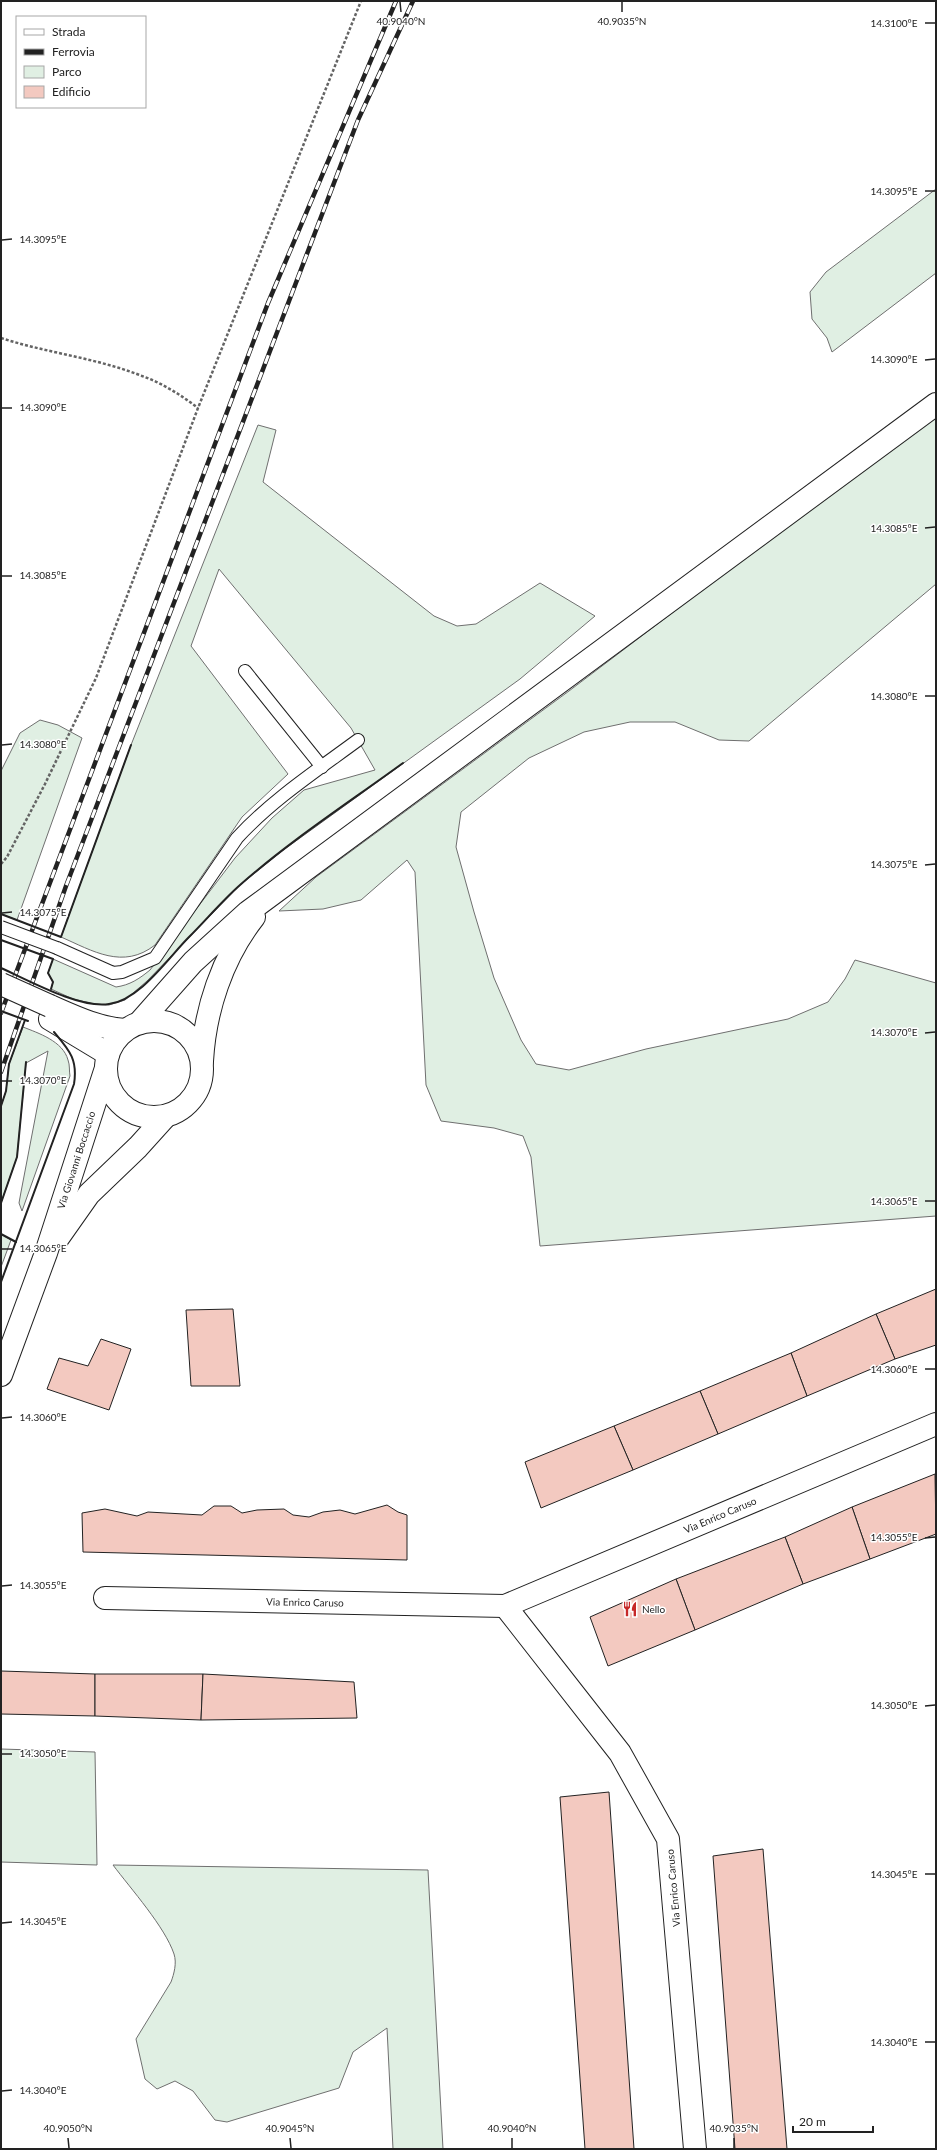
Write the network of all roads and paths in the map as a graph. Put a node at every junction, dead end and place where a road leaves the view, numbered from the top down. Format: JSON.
{"nodes":[{"id":1,"x":361,"y":1,"type":"edge"},
{"id":2,"x":1,"y":338,"type":"edge"},
{"id":3,"x":936,"y":404,"type":"edge"},
{"id":4,"x":198,"y":408,"type":"junction"},
{"id":5,"x":245,"y":671,"type":"dead end"},
{"id":6,"x":358,"y":740,"type":"dead end"},
{"id":7,"x":322,"y":767,"type":"junction"},
{"id":8,"x":1,"y":864,"type":"edge"},
{"id":9,"x":282,"y":887,"type":"junction"},
{"id":10,"x":1,"y":927,"type":"edge"},
{"id":11,"x":1,"y":984,"type":"edge"},
{"id":12,"x":1,"y":998,"type":"edge"},
{"id":13,"x":48,"y":1011,"type":"junction"},
{"id":14,"x":132,"y":1027,"type":"junction"},
{"id":15,"x":107,"y":1061,"type":"junction"},
{"id":16,"x":202,"y":1071,"type":"junction"},
{"id":17,"x":166,"y":1116,"type":"junction"},
{"id":18,"x":46,"y":1253,"type":"junction"},
{"id":19,"x":1,"y":1375,"type":"edge"},
{"id":20,"x":936,"y":1424,"type":"edge"},
{"id":21,"x":105,"y":1598,"type":"dead end"},
{"id":22,"x":505,"y":1606,"type":"junction"},
{"id":23,"x":695,"y":2149,"type":"edge"}],
"edges":[{"from":1,"to":4,"type":"path"},
{"from":2,"to":4,"type":"path"},
{"from":3,"to":9,"type":"street"},
{"from":4,"to":8,"type":"path"},
{"from":5,"to":7,"type":"lane"},
{"from":6,"to":7,"type":"lane"},
{"from":7,"to":10,"type":"lane","bridge":true},
{"from":9,"to":14,"type":"street"},
{"from":9,"to":16,"type":"street"},
{"from":11,"to":13,"type":"street","bridge":true},
{"from":12,"to":13,"type":"street"},
{"from":13,"to":14,"type":"street"},
{"from":13,"to":15,"type":"street"},
{"from":14,"to":15,"type":"street"},
{"from":14,"to":16,"type":"street"},
{"from":15,"to":17,"type":"street"},
{"from":15,"to":18,"type":"street","name":"Via Giovanni Boccaccio"},
{"from":16,"to":17,"type":"street"},
{"from":17,"to":18,"type":"street","name":"Via Giovanni Boccaccio"},
{"from":18,"to":19,"type":"street","name":"Via Giovanni Boccaccio"},
{"from":20,"to":22,"type":"street","name":"Via Enrico Caruso"},
{"from":21,"to":22,"type":"street","name":"Via Enrico Caruso"},
{"from":22,"to":23,"type":"street","name":"Via Enrico Caruso"}]}
